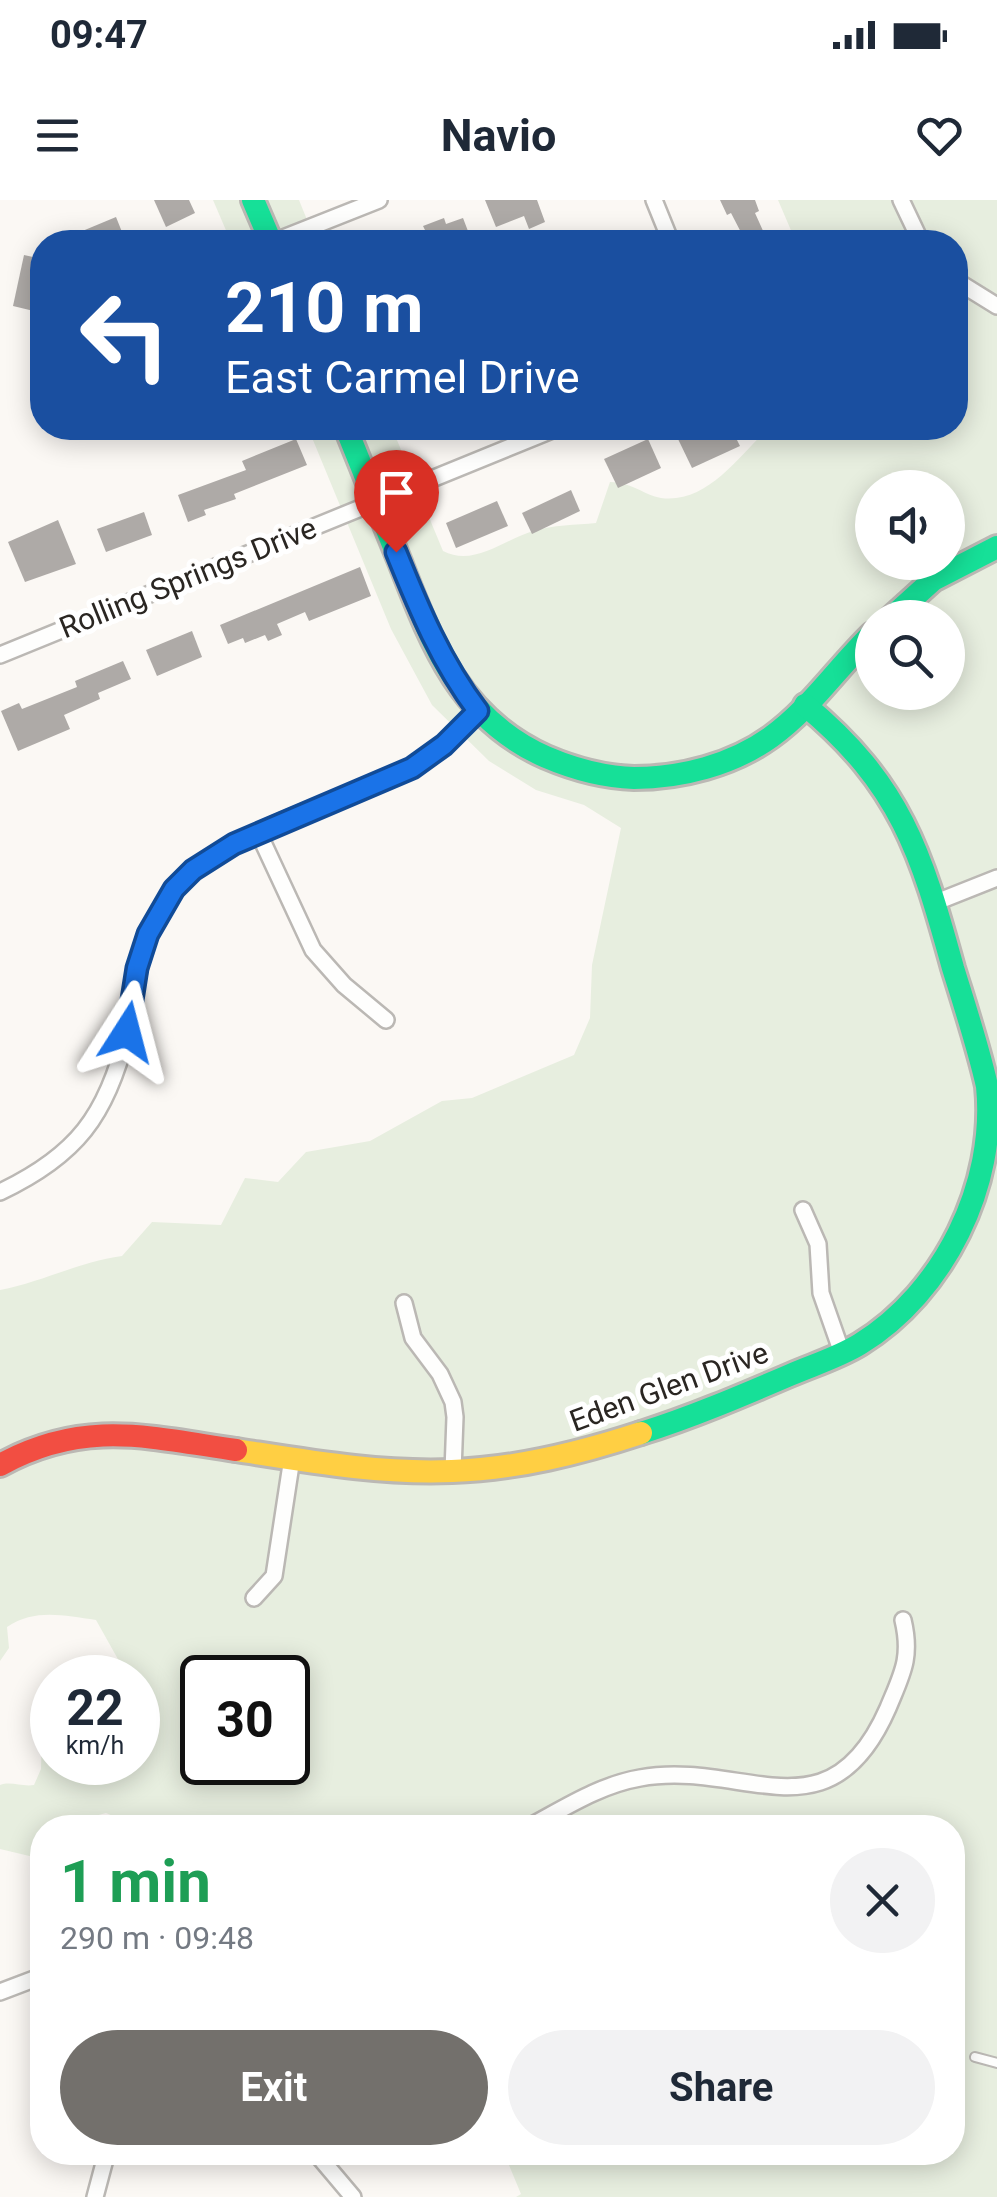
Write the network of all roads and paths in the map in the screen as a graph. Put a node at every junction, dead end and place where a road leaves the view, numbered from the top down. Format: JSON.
{"nodes":[{"id":1,"x":253,"y":200,"type":"edge"},
{"id":2,"x":379,"y":200,"type":"edge"},
{"id":3,"x":654,"y":200,"type":"edge"},
{"id":4,"x":901,"y":200,"type":"edge"},
{"id":5,"x":267,"y":230,"type":"edge"},
{"id":6,"x":303,"y":230,"type":"edge"},
{"id":7,"x":666,"y":230,"type":"edge"},
{"id":8,"x":915,"y":230,"type":"edge"},
{"id":9,"x":968,"y":288,"type":"edge"},
{"id":10,"x":997,"y":306,"type":"edge"},
{"id":11,"x":351,"y":440,"type":"edge"},
{"id":12,"x":528,"y":440,"type":"edge"},
{"id":13,"x":376,"y":502,"type":"junction"},
{"id":14,"x":997,"y":547,"type":"edge"},
{"id":15,"x":910,"y":600,"type":"edge"},
{"id":16,"x":855,"y":652,"type":"edge"},
{"id":17,"x":0,"y":656,"type":"edge"},
{"id":18,"x":805,"y":705,"type":"junction"},
{"id":19,"x":478,"y":711,"type":"junction"},
{"id":20,"x":259,"y":834,"type":"junction"},
{"id":21,"x":997,"y":878,"type":"edge"},
{"id":22,"x":934,"y":903,"type":"junction"},
{"id":23,"x":386,"y":1020,"type":"dead end"},
{"id":24,"x":0,"y":1192,"type":"edge"},
{"id":25,"x":803,"y":1210,"type":"dead end"},
{"id":26,"x":404,"y":1304,"type":"dead end"},
{"id":27,"x":842,"y":1353,"type":"junction"},
{"id":28,"x":292,"y":1458,"type":"junction"},
{"id":29,"x":0,"y":1465,"type":"edge"},
{"id":30,"x":453,"y":1471,"type":"junction"},
{"id":31,"x":254,"y":1598,"type":"dead end"},
{"id":32,"x":904,"y":1620,"type":"dead end"},
{"id":33,"x":552,"y":1815,"type":"edge"},
{"id":34,"x":30,"y":1981,"type":"edge"},
{"id":35,"x":0,"y":1992,"type":"edge"},
{"id":36,"x":975,"y":2057,"type":"dead end"},
{"id":37,"x":997,"y":2063,"type":"edge"},
{"id":38,"x":103,"y":2165,"type":"edge"},
{"id":39,"x":326,"y":2165,"type":"edge"},
{"id":40,"x":96,"y":2197,"type":"edge"},
{"id":41,"x":353,"y":2197,"type":"edge"}],
"edges":[{"from":1,"to":5,"type":"street"},
{"from":2,"to":6,"type":"street"},
{"from":3,"to":7,"type":"street"},
{"from":4,"to":8,"type":"street"},
{"from":9,"to":10,"type":"street"},
{"from":11,"to":13,"type":"street"},
{"from":12,"to":13,"type":"street","name":"Rolling Springs Drive"},
{"from":13,"to":17,"type":"street","name":"Rolling Springs Drive"},
{"from":13,"to":19,"type":"street"},
{"from":14,"to":15,"type":"street"},
{"from":16,"to":18,"type":"street"},
{"from":18,"to":19,"type":"street"},
{"from":18,"to":22,"type":"street","name":"Eden Glen Drive"},
{"from":19,"to":20,"type":"street"},
{"from":20,"to":23,"type":"street"},
{"from":20,"to":24,"type":"street"},
{"from":21,"to":22,"type":"street"},
{"from":22,"to":27,"type":"street","name":"Eden Glen Drive"},
{"from":25,"to":27,"type":"street"},
{"from":26,"to":30,"type":"street"},
{"from":27,"to":30,"type":"street","name":"Eden Glen Drive"},
{"from":28,"to":29,"type":"street","name":"Eden Glen Drive"},
{"from":28,"to":30,"type":"street","name":"Eden Glen Drive"},
{"from":28,"to":31,"type":"street"},
{"from":32,"to":33,"type":"street"},
{"from":34,"to":35,"type":"street"},
{"from":36,"to":37,"type":"lane"},
{"from":38,"to":40,"type":"street"},
{"from":39,"to":41,"type":"street"}]}
